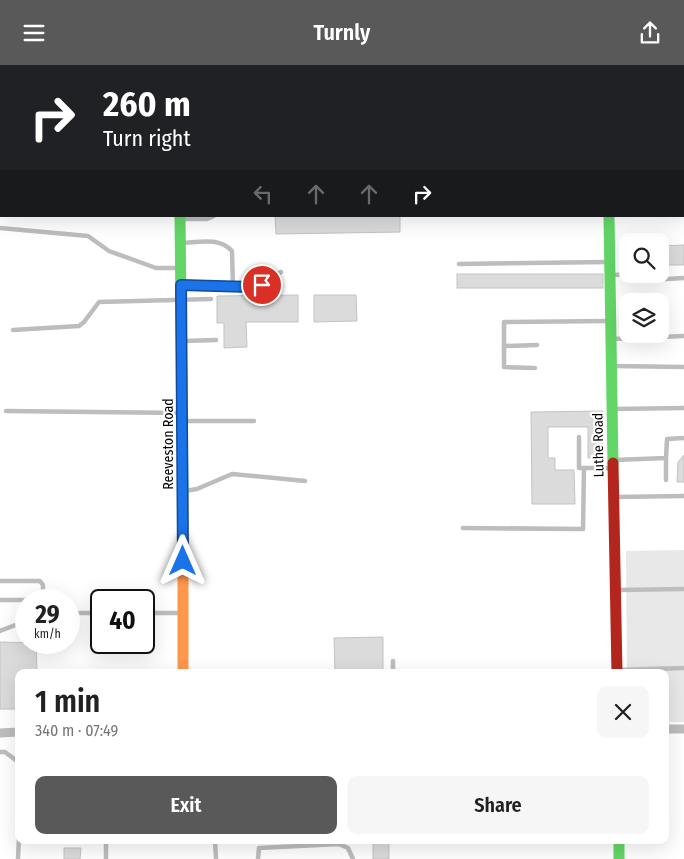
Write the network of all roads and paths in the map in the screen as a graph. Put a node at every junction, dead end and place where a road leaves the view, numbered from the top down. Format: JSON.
{"nodes":[{"id":1,"x":609,"y":217,"type":"edge"},
{"id":2,"x":180,"y":218,"type":"edge"},
{"id":3,"x":205,"y":218,"type":"edge"},
{"id":4,"x":0,"y":228,"type":"edge"},
{"id":5,"x":180,"y":243,"type":"junction"},
{"id":6,"x":610,"y":262,"type":"junction"},
{"id":7,"x":459,"y":264,"type":"dead end"},
{"id":8,"x":181,"y":267,"type":"junction"},
{"id":9,"x":281,"y":272,"type":"dead end"},
{"id":10,"x":610,"y":275,"type":"junction"},
{"id":11,"x":684,"y":278,"type":"edge"},
{"id":12,"x":181,"y":285,"type":"junction"},
{"id":13,"x":233,"y":286,"type":"junction"},
{"id":14,"x":181,"y":299,"type":"junction"},
{"id":15,"x":211,"y":299,"type":"dead end"},
{"id":16,"x":611,"y":321,"type":"junction"},
{"id":17,"x":13,"y":330,"type":"dead end"},
{"id":18,"x":684,"y":336,"type":"edge"},
{"id":19,"x":611,"y":339,"type":"junction"},
{"id":20,"x":216,"y":340,"type":"dead end"},
{"id":21,"x":182,"y":341,"type":"junction"},
{"id":22,"x":537,"y":345,"type":"dead end"},
{"id":23,"x":504,"y":346,"type":"junction"},
{"id":24,"x":611,"y":366,"type":"junction"},
{"id":25,"x":535,"y":367,"type":"dead end"},
{"id":26,"x":684,"y":367,"type":"edge"},
{"id":27,"x":684,"y":408,"type":"edge"},
{"id":28,"x":612,"y":409,"type":"junction"},
{"id":29,"x":6,"y":411,"type":"dead end"},
{"id":30,"x":183,"y":417,"type":"junction"},
{"id":31,"x":254,"y":421,"type":"dead end"},
{"id":32,"x":579,"y":437,"type":"dead end"},
{"id":33,"x":684,"y":439,"type":"edge"},
{"id":34,"x":666,"y":458,"type":"junction"},
{"id":35,"x":613,"y":464,"type":"junction"},
{"id":36,"x":584,"y":468,"type":"junction"},
{"id":37,"x":666,"y":480,"type":"dead end"},
{"id":38,"x":305,"y":481,"type":"dead end"},
{"id":39,"x":183,"y":491,"type":"junction"},
{"id":40,"x":684,"y":496,"type":"edge"},
{"id":41,"x":614,"y":497,"type":"junction"},
{"id":42,"x":463,"y":528,"type":"dead end"},
{"id":43,"x":0,"y":581,"type":"edge"},
{"id":44,"x":43,"y":589,"type":"edge"},
{"id":45,"x":684,"y":589,"type":"edge"},
{"id":46,"x":617,"y":590,"type":"junction"},
{"id":47,"x":15,"y":600,"type":"edge"},
{"id":48,"x":0,"y":601,"type":"edge"},
{"id":49,"x":155,"y":613,"type":"edge"},
{"id":50,"x":183,"y":613,"type":"junction"},
{"id":51,"x":15,"y":625,"type":"edge"},
{"id":52,"x":0,"y":631,"type":"edge"},
{"id":53,"x":393,"y":661,"type":"dead end"},
{"id":54,"x":183,"y":669,"type":"edge"},
{"id":55,"x":393,"y":669,"type":"edge"},
{"id":56,"x":616,"y":669,"type":"edge"},
{"id":57,"x":669,"y":669,"type":"edge"},
{"id":58,"x":684,"y":669,"type":"edge"},
{"id":59,"x":669,"y":729,"type":"edge"},
{"id":60,"x":684,"y":729,"type":"edge"},
{"id":61,"x":0,"y":733,"type":"edge"},
{"id":62,"x":15,"y":733,"type":"edge"},
{"id":63,"x":0,"y":752,"type":"edge"},
{"id":64,"x":15,"y":760,"type":"edge"},
{"id":65,"x":19,"y":844,"type":"edge"},
{"id":66,"x":106,"y":844,"type":"edge"},
{"id":67,"x":215,"y":844,"type":"edge"},
{"id":68,"x":619,"y":844,"type":"edge"},
{"id":69,"x":18,"y":859,"type":"edge"},
{"id":70,"x":106,"y":859,"type":"edge"},
{"id":71,"x":216,"y":859,"type":"edge"},
{"id":72,"x":258,"y":859,"type":"edge"},
{"id":73,"x":353,"y":859,"type":"edge"},
{"id":74,"x":619,"y":859,"type":"edge"}],
"edges":[{"from":1,"to":6,"type":"street","name":"Luthe Road"},
{"from":2,"to":3,"type":"lane"},
{"from":2,"to":5,"type":"street","name":"Reeveston Road"},
{"from":4,"to":8,"type":"lane"},
{"from":5,"to":8,"type":"street","name":"Reeveston Road"},
{"from":5,"to":13,"type":"lane"},
{"from":6,"to":7,"type":"lane"},
{"from":6,"to":10,"type":"street","name":"Luthe Road"},
{"from":8,"to":12,"type":"street","name":"Reeveston Road"},
{"from":9,"to":13,"type":"lane"},
{"from":10,"to":11,"type":"lane"},
{"from":10,"to":16,"type":"street","name":"Luthe Road"},
{"from":12,"to":13,"type":"lane"},
{"from":12,"to":14,"type":"street","name":"Reeveston Road"},
{"from":14,"to":15,"type":"lane"},
{"from":14,"to":17,"type":"lane"},
{"from":14,"to":21,"type":"street","name":"Reeveston Road"},
{"from":16,"to":19,"type":"street","name":"Luthe Road"},
{"from":16,"to":23,"type":"lane"},
{"from":18,"to":19,"type":"lane"},
{"from":19,"to":24,"type":"street","name":"Luthe Road"},
{"from":20,"to":21,"type":"lane"},
{"from":21,"to":30,"type":"street","name":"Reeveston Road"},
{"from":22,"to":23,"type":"lane"},
{"from":23,"to":25,"type":"lane"},
{"from":24,"to":26,"type":"lane"},
{"from":24,"to":28,"type":"street","name":"Luthe Road"},
{"from":27,"to":28,"type":"lane"},
{"from":28,"to":35,"type":"street","name":"Luthe Road"},
{"from":29,"to":30,"type":"lane"},
{"from":30,"to":31,"type":"lane"},
{"from":30,"to":39,"type":"street","name":"Reeveston Road"},
{"from":32,"to":36,"type":"lane"},
{"from":33,"to":34,"type":"lane"},
{"from":34,"to":35,"type":"lane"},
{"from":34,"to":37,"type":"lane"},
{"from":35,"to":36,"type":"lane"},
{"from":35,"to":41,"type":"street","name":"Luthe Road"},
{"from":36,"to":42,"type":"lane"},
{"from":38,"to":39,"type":"lane"},
{"from":39,"to":50,"type":"street","name":"Reeveston Road"},
{"from":40,"to":41,"type":"lane"},
{"from":41,"to":46,"type":"street","name":"Luthe Road"},
{"from":43,"to":44,"type":"lane"},
{"from":45,"to":46,"type":"lane"},
{"from":46,"to":56,"type":"street","name":"Luthe Road"},
{"from":47,"to":48,"type":"lane"},
{"from":49,"to":50,"type":"lane"},
{"from":50,"to":54,"type":"street","name":"Reeveston Road"},
{"from":51,"to":52,"type":"lane"},
{"from":53,"to":55,"type":"lane"},
{"from":57,"to":58,"type":"lane"},
{"from":59,"to":60,"type":"street"},
{"from":61,"to":62,"type":"street"},
{"from":63,"to":64,"type":"lane"},
{"from":65,"to":69,"type":"lane"},
{"from":66,"to":70,"type":"lane"},
{"from":67,"to":71,"type":"lane"},
{"from":68,"to":74,"type":"street"},
{"from":72,"to":73,"type":"lane"}]}
